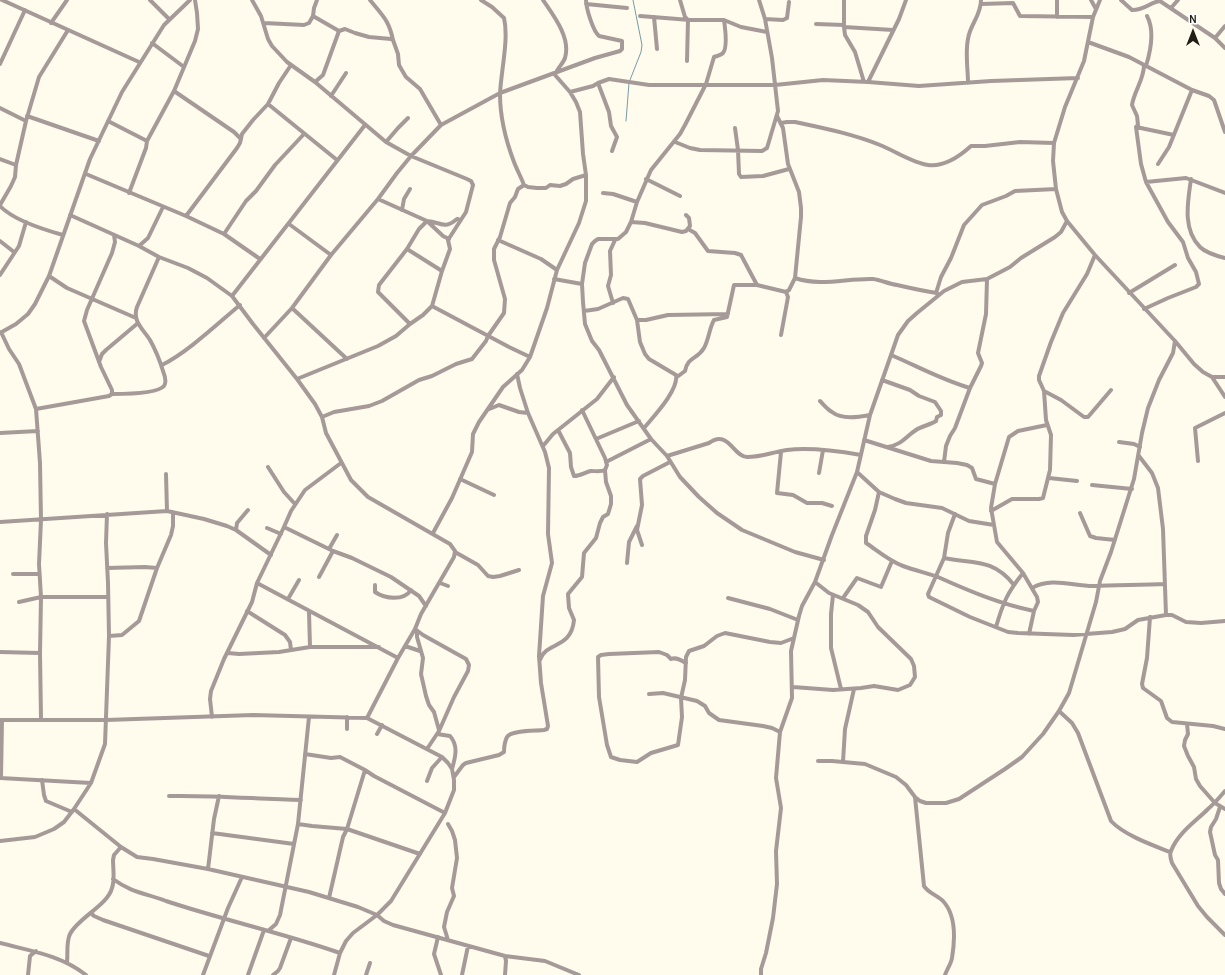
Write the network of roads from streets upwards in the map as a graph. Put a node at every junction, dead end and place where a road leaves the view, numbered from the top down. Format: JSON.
{"nodes":[{"id":1,"x":2,"y":0,"type":"edge"},
{"id":2,"x":67,"y":0,"type":"edge"},
{"id":3,"x":150,"y":0,"type":"edge"},
{"id":4,"x":190,"y":0,"type":"edge"},
{"id":5,"x":195,"y":0,"type":"edge"},
{"id":6,"x":252,"y":0,"type":"edge"},
{"id":7,"x":317,"y":0,"type":"edge"},
{"id":8,"x":370,"y":0,"type":"edge"},
{"id":9,"x":481,"y":0,"type":"edge"},
{"id":10,"x":543,"y":0,"type":"edge"},
{"id":11,"x":680,"y":0,"type":"edge"},
{"id":12,"x":759,"y":0,"type":"edge"},
{"id":13,"x":844,"y":0,"type":"edge"},
{"id":14,"x":906,"y":0,"type":"edge"},
{"id":15,"x":1057,"y":0,"type":"edge"},
{"id":16,"x":1091,"y":0,"type":"edge"},
{"id":17,"x":1100,"y":0,"type":"edge"},
{"id":18,"x":1121,"y":0,"type":"edge"},
{"id":19,"x":1178,"y":0,"type":"edge"},
{"id":20,"x":9,"y":1,"type":"edge"},
{"id":21,"x":586,"y":2,"type":"edge"},
{"id":22,"x":789,"y":2,"type":"dead end"},
{"id":23,"x":981,"y":2,"type":"edge"},
{"id":24,"x":627,"y":8,"type":"dead end"},
{"id":25,"x":1171,"y":8,"type":"junction"},
{"id":26,"x":1096,"y":9,"type":"junction"},
{"id":27,"x":25,"y":10,"type":"junction"},
{"id":28,"x":313,"y":16,"type":"junction"},
{"id":29,"x":640,"y":16,"type":"dead end"},
{"id":30,"x":1147,"y":16,"type":"dead end"},
{"id":31,"x":654,"y":17,"type":"junction"},
{"id":32,"x":1057,"y":17,"type":"junction"},
{"id":33,"x":1093,"y":17,"type":"junction"},
{"id":34,"x":169,"y":19,"type":"junction"},
{"id":35,"x":765,"y":19,"type":"junction"},
{"id":36,"x":688,"y":20,"type":"junction"},
{"id":37,"x":724,"y":20,"type":"junction"},
{"id":38,"x":51,"y":23,"type":"junction"},
{"id":39,"x":264,"y":23,"type":"junction"},
{"id":40,"x":816,"y":24,"type":"dead end"},
{"id":41,"x":844,"y":26,"type":"junction"},
{"id":42,"x":1225,"y":26,"type":"edge"},
{"id":43,"x":68,"y":30,"type":"junction"},
{"id":44,"x":893,"y":30,"type":"junction"},
{"id":45,"x":339,"y":31,"type":"junction"},
{"id":46,"x":767,"y":32,"type":"junction"},
{"id":47,"x":1216,"y":38,"type":"junction"},
{"id":48,"x":393,"y":40,"type":"junction"},
{"id":49,"x":152,"y":42,"type":"junction"},
{"id":50,"x":1088,"y":42,"type":"junction"},
{"id":51,"x":1225,"y":48,"type":"edge"},
{"id":52,"x":657,"y":49,"type":"dead end"},
{"id":53,"x":139,"y":62,"type":"junction"},
{"id":54,"x":687,"y":62,"type":"dead end"},
{"id":55,"x":0,"y":64,"type":"edge"},
{"id":56,"x":291,"y":65,"type":"junction"},
{"id":57,"x":1145,"y":65,"type":"junction"},
{"id":58,"x":184,"y":67,"type":"junction"},
{"id":59,"x":346,"y":73,"type":"dead end"},
{"id":60,"x":555,"y":74,"type":"junction"},
{"id":61,"x":1078,"y":78,"type":"junction"},
{"id":62,"x":316,"y":82,"type":"junction"},
{"id":63,"x":598,"y":82,"type":"junction"},
{"id":64,"x":866,"y":82,"type":"junction"},
{"id":65,"x":968,"y":83,"type":"junction"},
{"id":66,"x":706,"y":84,"type":"junction"},
{"id":67,"x":775,"y":85,"type":"junction"},
{"id":68,"x":1192,"y":90,"type":"junction"},
{"id":69,"x":174,"y":91,"type":"junction"},
{"id":70,"x":570,"y":92,"type":"junction"},
{"id":71,"x":500,"y":93,"type":"junction"},
{"id":72,"x":331,"y":96,"type":"junction"},
{"id":73,"x":268,"y":104,"type":"junction"},
{"id":74,"x":0,"y":108,"type":"edge"},
{"id":75,"x":777,"y":116,"type":"junction"},
{"id":76,"x":408,"y":118,"type":"dead end"},
{"id":77,"x":27,"y":119,"type":"junction"},
{"id":78,"x":108,"y":121,"type":"junction"},
{"id":79,"x":781,"y":123,"type":"junction"},
{"id":80,"x":365,"y":125,"type":"junction"},
{"id":81,"x":441,"y":125,"type":"junction"},
{"id":82,"x":1136,"y":127,"type":"junction"},
{"id":83,"x":735,"y":128,"type":"dead end"},
{"id":84,"x":1225,"y":132,"type":"edge"},
{"id":85,"x":304,"y":134,"type":"junction"},
{"id":86,"x":1174,"y":135,"type":"junction"},
{"id":87,"x":241,"y":139,"type":"junction"},
{"id":88,"x":99,"y":141,"type":"junction"},
{"id":89,"x":147,"y":141,"type":"junction"},
{"id":90,"x":386,"y":142,"type":"junction"},
{"id":91,"x":675,"y":142,"type":"junction"},
{"id":92,"x":1054,"y":143,"type":"junction"},
{"id":93,"x":738,"y":150,"type":"junction"},
{"id":94,"x":612,"y":151,"type":"dead end"},
{"id":95,"x":411,"y":156,"type":"junction"},
{"id":96,"x":0,"y":158,"type":"edge"},
{"id":97,"x":337,"y":160,"type":"junction"},
{"id":98,"x":1158,"y":164,"type":"dead end"},
{"id":99,"x":16,"y":165,"type":"junction"},
{"id":100,"x":790,"y":169,"type":"junction"},
{"id":101,"x":86,"y":174,"type":"junction"},
{"id":102,"x":586,"y":175,"type":"junction"},
{"id":103,"x":646,"y":179,"type":"junction"},
{"id":104,"x":1191,"y":179,"type":"junction"},
{"id":105,"x":1146,"y":182,"type":"junction"},
{"id":106,"x":524,"y":184,"type":"junction"},
{"id":107,"x":410,"y":189,"type":"dead end"},
{"id":108,"x":1056,"y":189,"type":"junction"},
{"id":109,"x":129,"y":192,"type":"junction"},
{"id":110,"x":603,"y":193,"type":"dead end"},
{"id":111,"x":1225,"y":193,"type":"edge"},
{"id":112,"x":680,"y":196,"type":"dead end"},
{"id":113,"x":378,"y":199,"type":"junction"},
{"id":114,"x":637,"y":202,"type":"junction"},
{"id":115,"x":0,"y":205,"type":"edge"},
{"id":116,"x":163,"y":207,"type":"junction"},
{"id":117,"x":402,"y":210,"type":"junction"},
{"id":118,"x":70,"y":215,"type":"junction"},
{"id":119,"x":686,"y":215,"type":"dead end"},
{"id":120,"x":186,"y":216,"type":"junction"},
{"id":121,"x":461,"y":220,"type":"junction"},
{"id":122,"x":1067,"y":220,"type":"junction"},
{"id":123,"x":427,"y":221,"type":"junction"},
{"id":124,"x":26,"y":222,"type":"junction"},
{"id":125,"x":631,"y":222,"type":"junction"},
{"id":126,"x":289,"y":224,"type":"junction"},
{"id":127,"x":688,"y":229,"type":"junction"},
{"id":128,"x":224,"y":234,"type":"junction"},
{"id":129,"x":64,"y":235,"type":"junction"},
{"id":130,"x":114,"y":235,"type":"junction"},
{"id":131,"x":449,"y":238,"type":"junction"},
{"id":132,"x":498,"y":240,"type":"junction"},
{"id":133,"x":615,"y":240,"type":"junction"},
{"id":134,"x":0,"y":241,"type":"edge"},
{"id":135,"x":139,"y":246,"type":"junction"},
{"id":136,"x":407,"y":249,"type":"junction"},
{"id":137,"x":14,"y":252,"type":"junction"},
{"id":138,"x":331,"y":255,"type":"junction"},
{"id":139,"x":1095,"y":255,"type":"junction"},
{"id":140,"x":159,"y":257,"type":"junction"},
{"id":141,"x":1225,"y":258,"type":"edge"},
{"id":142,"x":260,"y":259,"type":"junction"},
{"id":143,"x":1175,"y":265,"type":"dead end"},
{"id":144,"x":557,"y":270,"type":"junction"},
{"id":145,"x":442,"y":271,"type":"junction"},
{"id":146,"x":0,"y":275,"type":"edge"},
{"id":147,"x":49,"y":276,"type":"junction"},
{"id":148,"x":795,"y":278,"type":"junction"},
{"id":149,"x":554,"y":279,"type":"junction"},
{"id":150,"x":987,"y":279,"type":"junction"},
{"id":151,"x":582,"y":284,"type":"junction"},
{"id":152,"x":757,"y":285,"type":"junction"},
{"id":153,"x":786,"y":292,"type":"junction"},
{"id":154,"x":936,"y":293,"type":"junction"},
{"id":155,"x":941,"y":293,"type":"junction"},
{"id":156,"x":1129,"y":293,"type":"junction"},
{"id":157,"x":232,"y":296,"type":"junction"},
{"id":158,"x":92,"y":298,"type":"junction"},
{"id":159,"x":613,"y":303,"type":"junction"},
{"id":160,"x":240,"y":305,"type":"junction"},
{"id":161,"x":432,"y":306,"type":"junction"},
{"id":162,"x":292,"y":308,"type":"junction"},
{"id":163,"x":1144,"y":309,"type":"junction"},
{"id":164,"x":584,"y":311,"type":"junction"},
{"id":165,"x":728,"y":314,"type":"junction"},
{"id":166,"x":136,"y":318,"type":"junction"},
{"id":167,"x":637,"y":320,"type":"junction"},
{"id":168,"x":138,"y":323,"type":"junction"},
{"id":169,"x":410,"y":324,"type":"junction"},
{"id":170,"x":0,"y":333,"type":"edge"},
{"id":171,"x":781,"y":335,"type":"dead end"},
{"id":172,"x":488,"y":336,"type":"junction"},
{"id":173,"x":264,"y":338,"type":"junction"},
{"id":174,"x":1175,"y":342,"type":"junction"},
{"id":175,"x":891,"y":355,"type":"junction"},
{"id":176,"x":530,"y":357,"type":"junction"},
{"id":177,"x":347,"y":359,"type":"junction"},
{"id":178,"x":99,"y":362,"type":"junction"},
{"id":179,"x":162,"y":365,"type":"junction"},
{"id":180,"x":517,"y":374,"type":"junction"},
{"id":181,"x":614,"y":377,"type":"junction"},
{"id":182,"x":677,"y":377,"type":"junction"},
{"id":183,"x":1212,"y":377,"type":"junction"},
{"id":184,"x":1225,"y":377,"type":"edge"},
{"id":185,"x":297,"y":379,"type":"junction"},
{"id":186,"x":882,"y":380,"type":"junction"},
{"id":187,"x":970,"y":388,"type":"junction"},
{"id":188,"x":1111,"y":390,"type":"dead end"},
{"id":189,"x":1044,"y":391,"type":"junction"},
{"id":190,"x":112,"y":394,"type":"junction"},
{"id":191,"x":1225,"y":397,"type":"edge"},
{"id":192,"x":820,"y":400,"type":"dead end"},
{"id":193,"x":36,"y":409,"type":"junction"},
{"id":194,"x":487,"y":410,"type":"junction"},
{"id":195,"x":582,"y":410,"type":"junction"},
{"id":196,"x":528,"y":413,"type":"junction"},
{"id":197,"x":1225,"y":413,"type":"edge"},
{"id":198,"x":870,"y":415,"type":"junction"},
{"id":199,"x":322,"y":417,"type":"junction"},
{"id":200,"x":639,"y":421,"type":"junction"},
{"id":201,"x":1047,"y":425,"type":"junction"},
{"id":202,"x":644,"y":428,"type":"junction"},
{"id":203,"x":558,"y":430,"type":"junction"},
{"id":204,"x":38,"y":431,"type":"junction"},
{"id":205,"x":0,"y":433,"type":"edge"},
{"id":206,"x":596,"y":438,"type":"junction"},
{"id":207,"x":651,"y":438,"type":"junction"},
{"id":208,"x":864,"y":440,"type":"junction"},
{"id":209,"x":1119,"y":442,"type":"dead end"},
{"id":210,"x":543,"y":446,"type":"junction"},
{"id":211,"x":887,"y":447,"type":"junction"},
{"id":212,"x":1140,"y":447,"type":"junction"},
{"id":213,"x":823,"y":450,"type":"junction"},
{"id":214,"x":780,"y":452,"type":"junction"},
{"id":215,"x":861,"y":455,"type":"junction"},
{"id":216,"x":666,"y":456,"type":"junction"},
{"id":217,"x":1139,"y":456,"type":"junction"},
{"id":218,"x":1198,"y":461,"type":"dead end"},
{"id":219,"x":341,"y":462,"type":"junction"},
{"id":220,"x":606,"y":462,"type":"junction"},
{"id":221,"x":670,"y":462,"type":"junction"},
{"id":222,"x":944,"y":462,"type":"junction"},
{"id":223,"x":268,"y":467,"type":"dead end"},
{"id":224,"x":605,"y":470,"type":"junction"},
{"id":225,"x":857,"y":472,"type":"junction"},
{"id":226,"x":819,"y":473,"type":"dead end"},
{"id":227,"x":166,"y":474,"type":"dead end"},
{"id":228,"x":1049,"y":478,"type":"junction"},
{"id":229,"x":460,"y":479,"type":"junction"},
{"id":230,"x":1077,"y":480,"type":"dead end"},
{"id":231,"x":995,"y":484,"type":"junction"},
{"id":232,"x":1092,"y":485,"type":"dead end"},
{"id":233,"x":1132,"y":488,"type":"junction"},
{"id":234,"x":878,"y":492,"type":"junction"},
{"id":235,"x":494,"y":495,"type":"dead end"},
{"id":236,"x":295,"y":504,"type":"junction"},
{"id":237,"x":832,"y":506,"type":"dead end"},
{"id":238,"x":248,"y":510,"type":"dead end"},
{"id":239,"x":167,"y":511,"type":"junction"},
{"id":240,"x":991,"y":511,"type":"junction"},
{"id":241,"x":173,"y":512,"type":"junction"},
{"id":242,"x":1080,"y":513,"type":"dead end"},
{"id":243,"x":107,"y":514,"type":"junction"},
{"id":244,"x":955,"y":514,"type":"junction"},
{"id":245,"x":41,"y":520,"type":"junction"},
{"id":246,"x":0,"y":522,"type":"edge"},
{"id":247,"x":994,"y":525,"type":"junction"},
{"id":248,"x":638,"y":526,"type":"junction"},
{"id":249,"x":284,"y":527,"type":"junction"},
{"id":250,"x":267,"y":528,"type":"dead end"},
{"id":251,"x":236,"y":530,"type":"junction"},
{"id":252,"x":433,"y":533,"type":"junction"},
{"id":253,"x":281,"y":534,"type":"junction"},
{"id":254,"x":337,"y":535,"type":"dead end"},
{"id":255,"x":1115,"y":540,"type":"junction"},
{"id":256,"x":642,"y":545,"type":"dead end"},
{"id":257,"x":331,"y":550,"type":"junction"},
{"id":258,"x":455,"y":552,"type":"junction"},
{"id":259,"x":270,"y":555,"type":"junction"},
{"id":260,"x":944,"y":558,"type":"junction"},
{"id":261,"x":824,"y":560,"type":"junction"},
{"id":262,"x":892,"y":561,"type":"junction"},
{"id":263,"x":627,"y":563,"type":"dead end"},
{"id":264,"x":107,"y":568,"type":"junction"},
{"id":265,"x":158,"y":568,"type":"junction"},
{"id":266,"x":519,"y":570,"type":"dead end"},
{"id":267,"x":1023,"y":573,"type":"junction"},
{"id":268,"x":13,"y":574,"type":"dead end"},
{"id":269,"x":39,"y":574,"type":"junction"},
{"id":270,"x":936,"y":577,"type":"junction"},
{"id":271,"x":319,"y":578,"type":"dead end"},
{"id":272,"x":299,"y":580,"type":"dead end"},
{"id":273,"x":440,"y":582,"type":"junction"},
{"id":274,"x":816,"y":582,"type":"junction"},
{"id":275,"x":257,"y":583,"type":"junction"},
{"id":276,"x":1165,"y":584,"type":"junction"},
{"id":277,"x":375,"y":585,"type":"dead end"},
{"id":278,"x":1014,"y":585,"type":"junction"},
{"id":279,"x":1099,"y":585,"type":"junction"},
{"id":280,"x":448,"y":586,"type":"dead end"},
{"id":281,"x":1032,"y":588,"type":"junction"},
{"id":282,"x":411,"y":590,"type":"junction"},
{"id":283,"x":833,"y":595,"type":"junction"},
{"id":284,"x":41,"y":597,"type":"junction"},
{"id":285,"x":108,"y":597,"type":"junction"},
{"id":286,"x":728,"y":598,"type":"dead end"},
{"id":287,"x":843,"y":598,"type":"junction"},
{"id":288,"x":288,"y":599,"type":"junction"},
{"id":289,"x":19,"y":602,"type":"dead end"},
{"id":290,"x":1003,"y":603,"type":"junction"},
{"id":291,"x":426,"y":606,"type":"junction"},
{"id":292,"x":247,"y":611,"type":"junction"},
{"id":293,"x":1034,"y":611,"type":"junction"},
{"id":294,"x":309,"y":612,"type":"junction"},
{"id":295,"x":1166,"y":615,"type":"junction"},
{"id":296,"x":1150,"y":617,"type":"junction"},
{"id":297,"x":798,"y":620,"type":"junction"},
{"id":298,"x":1225,"y":621,"type":"edge"},
{"id":299,"x":996,"y":627,"type":"junction"},
{"id":300,"x":416,"y":630,"type":"junction"},
{"id":301,"x":1029,"y":634,"type":"junction"},
{"id":302,"x":1087,"y":634,"type":"junction"},
{"id":303,"x":109,"y":636,"type":"junction"},
{"id":304,"x":794,"y":638,"type":"junction"},
{"id":305,"x":405,"y":646,"type":"junction"},
{"id":306,"x":310,"y":647,"type":"junction"},
{"id":307,"x":379,"y":647,"type":"junction"},
{"id":308,"x":291,"y":650,"type":"junction"},
{"id":309,"x":420,"y":651,"type":"junction"},
{"id":310,"x":0,"y":652,"type":"edge"},
{"id":311,"x":40,"y":653,"type":"junction"},
{"id":312,"x":228,"y":653,"type":"junction"},
{"id":313,"x":398,"y":658,"type":"junction"},
{"id":314,"x":539,"y":663,"type":"junction"},
{"id":315,"x":686,"y":663,"type":"junction"},
{"id":316,"x":793,"y":687,"type":"junction"},
{"id":317,"x":841,"y":689,"type":"junction"},
{"id":318,"x":854,"y":689,"type":"junction"},
{"id":319,"x":649,"y":694,"type":"dead end"},
{"id":320,"x":681,"y":698,"type":"junction"},
{"id":321,"x":1059,"y":711,"type":"junction"},
{"id":322,"x":212,"y":717,"type":"junction"},
{"id":323,"x":309,"y":717,"type":"junction"},
{"id":324,"x":347,"y":717,"type":"junction"},
{"id":325,"x":367,"y":718,"type":"junction"},
{"id":326,"x":41,"y":719,"type":"junction"},
{"id":327,"x":1,"y":720,"type":"edge"},
{"id":328,"x":106,"y":720,"type":"junction"},
{"id":329,"x":1187,"y":724,"type":"junction"},
{"id":330,"x":382,"y":725,"type":"junction"},
{"id":331,"x":347,"y":729,"type":"dead end"},
{"id":332,"x":1225,"y":729,"type":"edge"},
{"id":333,"x":438,"y":732,"type":"junction"},
{"id":334,"x":780,"y":732,"type":"junction"},
{"id":335,"x":377,"y":734,"type":"dead end"},
{"id":336,"x":427,"y":749,"type":"junction"},
{"id":337,"x":306,"y":754,"type":"junction"},
{"id":338,"x":442,"y":758,"type":"junction"},
{"id":339,"x":818,"y":761,"type":"dead end"},
{"id":340,"x":843,"y":762,"type":"junction"},
{"id":341,"x":452,"y":769,"type":"junction"},
{"id":342,"x":365,"y":770,"type":"junction"},
{"id":343,"x":454,"y":777,"type":"junction"},
{"id":344,"x":1,"y":778,"type":"edge"},
{"id":345,"x":42,"y":780,"type":"junction"},
{"id":346,"x":426,"y":781,"type":"dead end"},
{"id":347,"x":91,"y":783,"type":"junction"},
{"id":348,"x":1225,"y":791,"type":"edge"},
{"id":349,"x":169,"y":796,"type":"dead end"},
{"id":350,"x":219,"y":796,"type":"junction"},
{"id":351,"x":915,"y":797,"type":"junction"},
{"id":352,"x":301,"y":800,"type":"junction"},
{"id":353,"x":1215,"y":803,"type":"junction"},
{"id":354,"x":1223,"y":808,"type":"edge"},
{"id":355,"x":73,"y":810,"type":"junction"},
{"id":356,"x":445,"y":814,"type":"junction"},
{"id":357,"x":298,"y":824,"type":"junction"},
{"id":358,"x":448,"y":824,"type":"dead end"},
{"id":359,"x":347,"y":829,"type":"junction"},
{"id":360,"x":212,"y":833,"type":"junction"},
{"id":361,"x":0,"y":841,"type":"edge"},
{"id":362,"x":294,"y":844,"type":"junction"},
{"id":363,"x":120,"y":847,"type":"junction"},
{"id":364,"x":1170,"y":852,"type":"junction"},
{"id":365,"x":420,"y":854,"type":"junction"},
{"id":366,"x":208,"y":868,"type":"junction"},
{"id":367,"x":242,"y":877,"type":"junction"},
{"id":368,"x":113,"y":879,"type":"junction"},
{"id":369,"x":286,"y":886,"type":"junction"},
{"id":370,"x":1225,"y":894,"type":"edge"},
{"id":371,"x":330,"y":898,"type":"junction"},
{"id":372,"x":91,"y":913,"type":"junction"},
{"id":373,"x":378,"y":915,"type":"junction"},
{"id":374,"x":225,"y":918,"type":"junction"},
{"id":375,"x":266,"y":931,"type":"junction"},
{"id":376,"x":1225,"y":935,"type":"edge"},
{"id":377,"x":438,"y":936,"type":"junction"},
{"id":378,"x":291,"y":938,"type":"junction"},
{"id":379,"x":448,"y":940,"type":"junction"},
{"id":380,"x":0,"y":943,"type":"edge"},
{"id":381,"x":468,"y":946,"type":"junction"},
{"id":382,"x":36,"y":951,"type":"junction"},
{"id":383,"x":340,"y":953,"type":"junction"},
{"id":384,"x":209,"y":956,"type":"junction"},
{"id":385,"x":504,"y":956,"type":"junction"},
{"id":386,"x":67,"y":962,"type":"junction"},
{"id":387,"x":370,"y":963,"type":"dead end"},
{"id":388,"x":28,"y":975,"type":"edge"},
{"id":389,"x":86,"y":975,"type":"edge"},
{"id":390,"x":203,"y":975,"type":"edge"},
{"id":391,"x":250,"y":975,"type":"edge"},
{"id":392,"x":273,"y":975,"type":"edge"},
{"id":393,"x":334,"y":975,"type":"edge"},
{"id":394,"x":366,"y":975,"type":"edge"},
{"id":395,"x":440,"y":975,"type":"edge"},
{"id":396,"x":462,"y":975,"type":"edge"},
{"id":397,"x":505,"y":975,"type":"edge"},
{"id":398,"x":579,"y":975,"type":"edge"},
{"id":399,"x":761,"y":975,"type":"edge"},
{"id":400,"x":945,"y":975,"type":"edge"}],
"edges":[{"from":1,"to":20,"type":"street"},
{"from":2,"to":38,"type":"street"},
{"from":3,"to":34,"type":"street"},
{"from":4,"to":34,"type":"street"},
{"from":5,"to":58,"type":"street"},
{"from":6,"to":39,"type":"street"},
{"from":7,"to":28,"type":"street"},
{"from":8,"to":48,"type":"street"},
{"from":9,"to":71,"type":"street"},
{"from":10,"to":60,"type":"street"},
{"from":11,"to":36,"type":"street"},
{"from":12,"to":35,"type":"street"},
{"from":13,"to":41,"type":"street"},
{"from":14,"to":44,"type":"street"},
{"from":15,"to":32,"type":"street"},
{"from":16,"to":26,"type":"street"},
{"from":17,"to":26,"type":"street"},
{"from":18,"to":25,"type":"street"},
{"from":19,"to":25,"type":"street"},
{"from":20,"to":27,"type":"street"},
{"from":21,"to":24,"type":"street"},
{"from":21,"to":60,"type":"street"},
{"from":22,"to":35,"type":"street"},
{"from":23,"to":32,"type":"street"},
{"from":23,"to":65,"type":"street"},
{"from":25,"to":47,"type":"street"},
{"from":26,"to":33,"type":"street"},
{"from":27,"to":38,"type":"street"},
{"from":27,"to":55,"type":"street"},
{"from":28,"to":39,"type":"street"},
{"from":28,"to":45,"type":"street"},
{"from":29,"to":31,"type":"street"},
{"from":30,"to":57,"type":"street"},
{"from":31,"to":36,"type":"street"},
{"from":31,"to":52,"type":"street"},
{"from":32,"to":33,"type":"street"},
{"from":33,"to":50,"type":"street"},
{"from":34,"to":49,"type":"street"},
{"from":35,"to":46,"type":"street"},
{"from":36,"to":37,"type":"street"},
{"from":36,"to":54,"type":"street"},
{"from":37,"to":46,"type":"street"},
{"from":37,"to":66,"type":"street"},
{"from":38,"to":43,"type":"street"},
{"from":39,"to":56,"type":"street"},
{"from":40,"to":41,"type":"street"},
{"from":41,"to":44,"type":"street"},
{"from":41,"to":64,"type":"street"},
{"from":42,"to":47,"type":"street"},
{"from":43,"to":53,"type":"street"},
{"from":43,"to":77,"type":"street"},
{"from":44,"to":64,"type":"street"},
{"from":45,"to":48,"type":"street"},
{"from":45,"to":62,"type":"street"},
{"from":46,"to":67,"type":"street"},
{"from":47,"to":51,"type":"street"},
{"from":48,"to":81,"type":"street"},
{"from":49,"to":53,"type":"street"},
{"from":49,"to":58,"type":"street"},
{"from":50,"to":57,"type":"street"},
{"from":50,"to":61,"type":"street"},
{"from":53,"to":78,"type":"street"},
{"from":56,"to":62,"type":"street"},
{"from":56,"to":73,"type":"street"},
{"from":57,"to":68,"type":"street"},
{"from":57,"to":82,"type":"street"},
{"from":58,"to":69,"type":"street"},
{"from":59,"to":72,"type":"street"},
{"from":60,"to":70,"type":"street"},
{"from":60,"to":71,"type":"street"},
{"from":61,"to":65,"type":"street"},
{"from":61,"to":92,"type":"street"},
{"from":62,"to":72,"type":"street"},
{"from":63,"to":66,"type":"street"},
{"from":63,"to":70,"type":"street"},
{"from":63,"to":94,"type":"street"},
{"from":64,"to":65,"type":"street"},
{"from":64,"to":67,"type":"street"},
{"from":66,"to":67,"type":"street"},
{"from":66,"to":91,"type":"street"},
{"from":67,"to":75,"type":"street"},
{"from":68,"to":84,"type":"street"},
{"from":68,"to":86,"type":"street"},
{"from":69,"to":87,"type":"street"},
{"from":69,"to":89,"type":"street"},
{"from":70,"to":102,"type":"street"},
{"from":71,"to":81,"type":"street"},
{"from":71,"to":106,"type":"street"},
{"from":72,"to":80,"type":"street"},
{"from":73,"to":85,"type":"street"},
{"from":73,"to":87,"type":"street"},
{"from":74,"to":77,"type":"street"},
{"from":75,"to":79,"type":"street"},
{"from":75,"to":93,"type":"street"},
{"from":76,"to":90,"type":"street"},
{"from":77,"to":88,"type":"street"},
{"from":77,"to":99,"type":"street"},
{"from":78,"to":88,"type":"street"},
{"from":78,"to":89,"type":"street"},
{"from":79,"to":92,"type":"street"},
{"from":79,"to":100,"type":"street"},
{"from":80,"to":90,"type":"street"},
{"from":80,"to":97,"type":"street"},
{"from":81,"to":95,"type":"street"},
{"from":82,"to":86,"type":"street"},
{"from":82,"to":105,"type":"street"},
{"from":83,"to":93,"type":"street"},
{"from":85,"to":97,"type":"street"},
{"from":85,"to":128,"type":"street"},
{"from":86,"to":98,"type":"street"},
{"from":87,"to":120,"type":"street"},
{"from":88,"to":101,"type":"street"},
{"from":89,"to":109,"type":"street"},
{"from":90,"to":95,"type":"street"},
{"from":91,"to":93,"type":"street"},
{"from":91,"to":103,"type":"street"},
{"from":92,"to":108,"type":"street"},
{"from":93,"to":100,"type":"street"},
{"from":95,"to":113,"type":"street"},
{"from":95,"to":121,"type":"street"},
{"from":96,"to":99,"type":"street"},
{"from":97,"to":126,"type":"street"},
{"from":99,"to":115,"type":"street"},
{"from":100,"to":148,"type":"street"},
{"from":101,"to":109,"type":"street"},
{"from":101,"to":118,"type":"street"},
{"from":102,"to":106,"type":"street"},
{"from":102,"to":144,"type":"street"},
{"from":103,"to":112,"type":"street"},
{"from":103,"to":114,"type":"street"},
{"from":104,"to":105,"type":"street"},
{"from":104,"to":111,"type":"street"},
{"from":104,"to":141,"type":"street"},
{"from":105,"to":163,"type":"street"},
{"from":106,"to":132,"type":"street"},
{"from":107,"to":117,"type":"street"},
{"from":108,"to":122,"type":"street"},
{"from":108,"to":154,"type":"street"},
{"from":109,"to":116,"type":"street"},
{"from":110,"to":114,"type":"street"},
{"from":113,"to":117,"type":"street"},
{"from":113,"to":138,"type":"street"},
{"from":114,"to":125,"type":"street"},
{"from":115,"to":124,"type":"street"},
{"from":116,"to":120,"type":"street"},
{"from":116,"to":135,"type":"street"},
{"from":117,"to":123,"type":"street"},
{"from":118,"to":129,"type":"street"},
{"from":118,"to":130,"type":"street"},
{"from":119,"to":127,"type":"street"},
{"from":120,"to":128,"type":"street"},
{"from":121,"to":123,"type":"street"},
{"from":121,"to":131,"type":"street"},
{"from":122,"to":139,"type":"street"},
{"from":122,"to":150,"type":"street"},
{"from":123,"to":131,"type":"street"},
{"from":123,"to":136,"type":"street"},
{"from":124,"to":129,"type":"street"},
{"from":124,"to":137,"type":"street"},
{"from":125,"to":127,"type":"street"},
{"from":125,"to":133,"type":"street"},
{"from":126,"to":138,"type":"street"},
{"from":126,"to":142,"type":"street"},
{"from":127,"to":152,"type":"street"},
{"from":128,"to":142,"type":"street"},
{"from":129,"to":147,"type":"street"},
{"from":130,"to":135,"type":"street"},
{"from":130,"to":158,"type":"street"},
{"from":131,"to":145,"type":"street"},
{"from":132,"to":144,"type":"street"},
{"from":132,"to":172,"type":"street"},
{"from":133,"to":151,"type":"street"},
{"from":133,"to":159,"type":"street"},
{"from":134,"to":137,"type":"street"},
{"from":135,"to":140,"type":"street"},
{"from":136,"to":145,"type":"street"},
{"from":136,"to":169,"type":"street"},
{"from":137,"to":146,"type":"street"},
{"from":138,"to":162,"type":"street"},
{"from":139,"to":156,"type":"street"},
{"from":139,"to":189,"type":"street"},
{"from":140,"to":157,"type":"street"},
{"from":140,"to":166,"type":"street"},
{"from":142,"to":157,"type":"street"},
{"from":143,"to":156,"type":"street"},
{"from":144,"to":149,"type":"street"},
{"from":145,"to":161,"type":"street"},
{"from":147,"to":158,"type":"street"},
{"from":147,"to":170,"type":"street"},
{"from":148,"to":153,"type":"street"},
{"from":148,"to":154,"type":"street"},
{"from":149,"to":151,"type":"street"},
{"from":149,"to":176,"type":"street"},
{"from":150,"to":155,"type":"street"},
{"from":150,"to":187,"type":"street"},
{"from":151,"to":164,"type":"street"},
{"from":152,"to":153,"type":"street"},
{"from":152,"to":165,"type":"street"},
{"from":153,"to":171,"type":"street"},
{"from":154,"to":155,"type":"street"},
{"from":155,"to":175,"type":"street"},
{"from":156,"to":163,"type":"street"},
{"from":157,"to":160,"type":"street"},
{"from":158,"to":166,"type":"street"},
{"from":158,"to":178,"type":"street"},
{"from":159,"to":164,"type":"street"},
{"from":159,"to":167,"type":"street"},
{"from":160,"to":173,"type":"street"},
{"from":160,"to":179,"type":"street"},
{"from":161,"to":169,"type":"street"},
{"from":161,"to":172,"type":"street"},
{"from":162,"to":173,"type":"street"},
{"from":162,"to":177,"type":"street"},
{"from":163,"to":174,"type":"street"},
{"from":164,"to":181,"type":"street"},
{"from":165,"to":167,"type":"street"},
{"from":165,"to":182,"type":"street"},
{"from":166,"to":168,"type":"street"},
{"from":167,"to":182,"type":"street"},
{"from":168,"to":178,"type":"street"},
{"from":168,"to":179,"type":"street"},
{"from":169,"to":177,"type":"street"},
{"from":170,"to":193,"type":"street"},
{"from":172,"to":176,"type":"street"},
{"from":172,"to":199,"type":"street"},
{"from":173,"to":185,"type":"street"},
{"from":174,"to":183,"type":"street"},
{"from":174,"to":212,"type":"street"},
{"from":175,"to":186,"type":"street"},
{"from":175,"to":187,"type":"street"},
{"from":176,"to":180,"type":"street"},
{"from":177,"to":185,"type":"street"},
{"from":178,"to":190,"type":"street"},
{"from":179,"to":190,"type":"street"},
{"from":180,"to":194,"type":"street"},
{"from":180,"to":196,"type":"street"},
{"from":181,"to":195,"type":"street"},
{"from":181,"to":200,"type":"street"},
{"from":182,"to":202,"type":"street"},
{"from":183,"to":184,"type":"street"},
{"from":183,"to":191,"type":"street"},
{"from":185,"to":199,"type":"street"},
{"from":186,"to":198,"type":"street"},
{"from":186,"to":211,"type":"street"},
{"from":187,"to":222,"type":"street"},
{"from":188,"to":189,"type":"street"},
{"from":189,"to":201,"type":"street"},
{"from":190,"to":193,"type":"street"},
{"from":192,"to":198,"type":"street"},
{"from":193,"to":204,"type":"street"},
{"from":194,"to":196,"type":"street"},
{"from":194,"to":229,"type":"street"},
{"from":195,"to":203,"type":"street"},
{"from":195,"to":206,"type":"street"},
{"from":196,"to":210,"type":"street"},
{"from":197,"to":218,"type":"street"},
{"from":198,"to":208,"type":"street"},
{"from":199,"to":219,"type":"street"},
{"from":200,"to":202,"type":"street"},
{"from":200,"to":206,"type":"street"},
{"from":201,"to":228,"type":"street"},
{"from":201,"to":231,"type":"street"},
{"from":202,"to":207,"type":"street"},
{"from":203,"to":210,"type":"street"},
{"from":203,"to":224,"type":"street"},
{"from":204,"to":205,"type":"street"},
{"from":204,"to":245,"type":"street"},
{"from":206,"to":220,"type":"street"},
{"from":207,"to":216,"type":"street"},
{"from":207,"to":220,"type":"street"},
{"from":208,"to":211,"type":"street"},
{"from":208,"to":215,"type":"street"},
{"from":209,"to":212,"type":"street"},
{"from":210,"to":314,"type":"street"},
{"from":211,"to":222,"type":"street"},
{"from":212,"to":217,"type":"street"},
{"from":213,"to":214,"type":"street"},
{"from":213,"to":215,"type":"street"},
{"from":213,"to":226,"type":"street"},
{"from":214,"to":216,"type":"street"},
{"from":214,"to":237,"type":"street"},
{"from":215,"to":225,"type":"street"},
{"from":216,"to":221,"type":"street"},
{"from":217,"to":233,"type":"street"},
{"from":217,"to":276,"type":"street"},
{"from":219,"to":236,"type":"street"},
{"from":219,"to":252,"type":"street"},
{"from":220,"to":224,"type":"street"},
{"from":221,"to":248,"type":"street"},
{"from":221,"to":261,"type":"street"},
{"from":222,"to":231,"type":"street"},
{"from":223,"to":236,"type":"street"},
{"from":224,"to":314,"type":"street"},
{"from":225,"to":234,"type":"street"},
{"from":225,"to":261,"type":"street"},
{"from":227,"to":239,"type":"street"},
{"from":228,"to":230,"type":"street"},
{"from":228,"to":240,"type":"street"},
{"from":229,"to":235,"type":"street"},
{"from":229,"to":252,"type":"street"},
{"from":231,"to":240,"type":"street"},
{"from":232,"to":233,"type":"street"},
{"from":233,"to":255,"type":"street"},
{"from":234,"to":244,"type":"street"},
{"from":234,"to":262,"type":"street"},
{"from":236,"to":249,"type":"street"},
{"from":238,"to":251,"type":"street"},
{"from":239,"to":241,"type":"street"},
{"from":239,"to":243,"type":"street"},
{"from":240,"to":247,"type":"street"},
{"from":241,"to":251,"type":"street"},
{"from":241,"to":265,"type":"street"},
{"from":242,"to":255,"type":"street"},
{"from":243,"to":245,"type":"street"},
{"from":243,"to":264,"type":"street"},
{"from":244,"to":247,"type":"street"},
{"from":244,"to":260,"type":"street"},
{"from":245,"to":246,"type":"street"},
{"from":245,"to":269,"type":"street"},
{"from":247,"to":267,"type":"street"},
{"from":248,"to":256,"type":"street"},
{"from":248,"to":263,"type":"street"},
{"from":249,"to":253,"type":"street"},
{"from":249,"to":257,"type":"street"},
{"from":250,"to":253,"type":"street"},
{"from":251,"to":259,"type":"street"},
{"from":252,"to":258,"type":"street"},
{"from":253,"to":259,"type":"street"},
{"from":254,"to":257,"type":"street"},
{"from":255,"to":279,"type":"street"},
{"from":257,"to":271,"type":"street"},
{"from":257,"to":282,"type":"street"},
{"from":258,"to":266,"type":"street"},
{"from":258,"to":273,"type":"street"},
{"from":259,"to":275,"type":"street"},
{"from":260,"to":270,"type":"street"},
{"from":260,"to":278,"type":"street"},
{"from":261,"to":274,"type":"street"},
{"from":262,"to":270,"type":"street"},
{"from":262,"to":287,"type":"street"},
{"from":264,"to":265,"type":"street"},
{"from":264,"to":285,"type":"street"},
{"from":265,"to":303,"type":"street"},
{"from":267,"to":278,"type":"street"},
{"from":267,"to":281,"type":"street"},
{"from":268,"to":269,"type":"street"},
{"from":269,"to":284,"type":"street"},
{"from":270,"to":290,"type":"street"},
{"from":270,"to":299,"type":"street"},
{"from":272,"to":288,"type":"street"},
{"from":273,"to":280,"type":"street"},
{"from":273,"to":291,"type":"street"},
{"from":274,"to":283,"type":"street"},
{"from":274,"to":297,"type":"street"},
{"from":275,"to":288,"type":"street"},
{"from":275,"to":292,"type":"street"},
{"from":276,"to":279,"type":"street"},
{"from":276,"to":295,"type":"street"},
{"from":277,"to":282,"type":"street"},
{"from":278,"to":290,"type":"street"},
{"from":279,"to":281,"type":"street"},
{"from":279,"to":302,"type":"street"},
{"from":281,"to":293,"type":"street"},
{"from":282,"to":291,"type":"street"},
{"from":283,"to":287,"type":"street"},
{"from":283,"to":317,"type":"street"},
{"from":284,"to":285,"type":"street"},
{"from":284,"to":289,"type":"street"},
{"from":284,"to":311,"type":"street"},
{"from":285,"to":303,"type":"street"},
{"from":286,"to":297,"type":"street"},
{"from":287,"to":318,"type":"street"},
{"from":288,"to":294,"type":"street"},
{"from":290,"to":293,"type":"street"},
{"from":290,"to":299,"type":"street"},
{"from":291,"to":300,"type":"street"},
{"from":292,"to":308,"type":"street"},
{"from":292,"to":312,"type":"street"},
{"from":293,"to":301,"type":"street"},
{"from":294,"to":306,"type":"street"},
{"from":294,"to":307,"type":"street"},
{"from":295,"to":296,"type":"street"},
{"from":295,"to":298,"type":"street"},
{"from":296,"to":302,"type":"street"},
{"from":296,"to":329,"type":"street"},
{"from":297,"to":304,"type":"street"},
{"from":299,"to":301,"type":"street"},
{"from":300,"to":305,"type":"street"},
{"from":300,"to":309,"type":"street"},
{"from":300,"to":333,"type":"street"},
{"from":301,"to":302,"type":"street"},
{"from":302,"to":321,"type":"street"},
{"from":303,"to":328,"type":"street"},
{"from":304,"to":315,"type":"street"},
{"from":304,"to":316,"type":"street"},
{"from":305,"to":309,"type":"street"},
{"from":305,"to":313,"type":"street"},
{"from":306,"to":307,"type":"street"},
{"from":306,"to":308,"type":"street"},
{"from":307,"to":313,"type":"street"},
{"from":308,"to":312,"type":"street"},
{"from":309,"to":333,"type":"street"},
{"from":310,"to":311,"type":"street"},
{"from":311,"to":326,"type":"street"},
{"from":312,"to":322,"type":"street"},
{"from":313,"to":325,"type":"street"},
{"from":314,"to":343,"type":"street"},
{"from":315,"to":320,"type":"street"},
{"from":315,"to":320,"type":"street"},
{"from":316,"to":317,"type":"street"},
{"from":316,"to":334,"type":"street"},
{"from":317,"to":318,"type":"street"},
{"from":318,"to":340,"type":"street"},
{"from":319,"to":320,"type":"street"},
{"from":320,"to":334,"type":"street"},
{"from":321,"to":351,"type":"street"},
{"from":321,"to":364,"type":"street"},
{"from":322,"to":323,"type":"street"},
{"from":322,"to":328,"type":"street"},
{"from":323,"to":324,"type":"street"},
{"from":323,"to":337,"type":"street"},
{"from":324,"to":325,"type":"street"},
{"from":324,"to":331,"type":"street"},
{"from":325,"to":330,"type":"street"},
{"from":326,"to":327,"type":"street"},
{"from":326,"to":328,"type":"street"},
{"from":327,"to":344,"type":"street"},
{"from":328,"to":347,"type":"street"},
{"from":329,"to":332,"type":"street"},
{"from":329,"to":353,"type":"street"},
{"from":330,"to":335,"type":"street"},
{"from":330,"to":336,"type":"street"},
{"from":333,"to":336,"type":"street"},
{"from":333,"to":341,"type":"street"},
{"from":334,"to":399,"type":"street"},
{"from":336,"to":338,"type":"street"},
{"from":337,"to":342,"type":"street"},
{"from":337,"to":352,"type":"street"},
{"from":338,"to":341,"type":"street"},
{"from":338,"to":346,"type":"street"},
{"from":339,"to":340,"type":"street"},
{"from":340,"to":351,"type":"street"},
{"from":341,"to":343,"type":"street"},
{"from":342,"to":356,"type":"street"},
{"from":342,"to":359,"type":"street"},
{"from":343,"to":356,"type":"street"},
{"from":344,"to":345,"type":"street"},
{"from":345,"to":347,"type":"street"},
{"from":345,"to":355,"type":"street"},
{"from":347,"to":355,"type":"street"},
{"from":348,"to":353,"type":"street"},
{"from":349,"to":350,"type":"street"},
{"from":350,"to":352,"type":"street"},
{"from":350,"to":360,"type":"street"},
{"from":351,"to":400,"type":"street"},
{"from":352,"to":357,"type":"street"},
{"from":353,"to":354,"type":"street"},
{"from":353,"to":364,"type":"street"},
{"from":354,"to":370,"type":"street"},
{"from":355,"to":361,"type":"street"},
{"from":355,"to":363,"type":"street"},
{"from":356,"to":365,"type":"street"},
{"from":357,"to":359,"type":"street"},
{"from":357,"to":362,"type":"street"},
{"from":358,"to":379,"type":"street"},
{"from":359,"to":365,"type":"street"},
{"from":359,"to":371,"type":"street"},
{"from":360,"to":362,"type":"street"},
{"from":360,"to":366,"type":"street"},
{"from":362,"to":369,"type":"street"},
{"from":363,"to":366,"type":"street"},
{"from":363,"to":368,"type":"street"},
{"from":364,"to":376,"type":"street"},
{"from":365,"to":373,"type":"street"},
{"from":366,"to":367,"type":"street"},
{"from":367,"to":369,"type":"street"},
{"from":367,"to":374,"type":"street"},
{"from":368,"to":372,"type":"street"},
{"from":368,"to":374,"type":"street"},
{"from":369,"to":371,"type":"street"},
{"from":369,"to":375,"type":"street"},
{"from":371,"to":373,"type":"street"},
{"from":372,"to":384,"type":"street"},
{"from":372,"to":386,"type":"street"},
{"from":373,"to":377,"type":"street"},
{"from":373,"to":383,"type":"street"},
{"from":374,"to":375,"type":"street"},
{"from":374,"to":384,"type":"street"},
{"from":375,"to":378,"type":"street"},
{"from":375,"to":391,"type":"street"},
{"from":377,"to":379,"type":"street"},
{"from":377,"to":395,"type":"street"},
{"from":378,"to":383,"type":"street"},
{"from":378,"to":392,"type":"street"},
{"from":379,"to":381,"type":"street"},
{"from":380,"to":382,"type":"street"},
{"from":381,"to":385,"type":"street"},
{"from":381,"to":396,"type":"street"},
{"from":382,"to":386,"type":"street"},
{"from":382,"to":388,"type":"street"},
{"from":383,"to":393,"type":"street"},
{"from":384,"to":390,"type":"street"},
{"from":385,"to":397,"type":"street"},
{"from":385,"to":398,"type":"street"},
{"from":386,"to":389,"type":"street"},
{"from":387,"to":394,"type":"street"}]}
